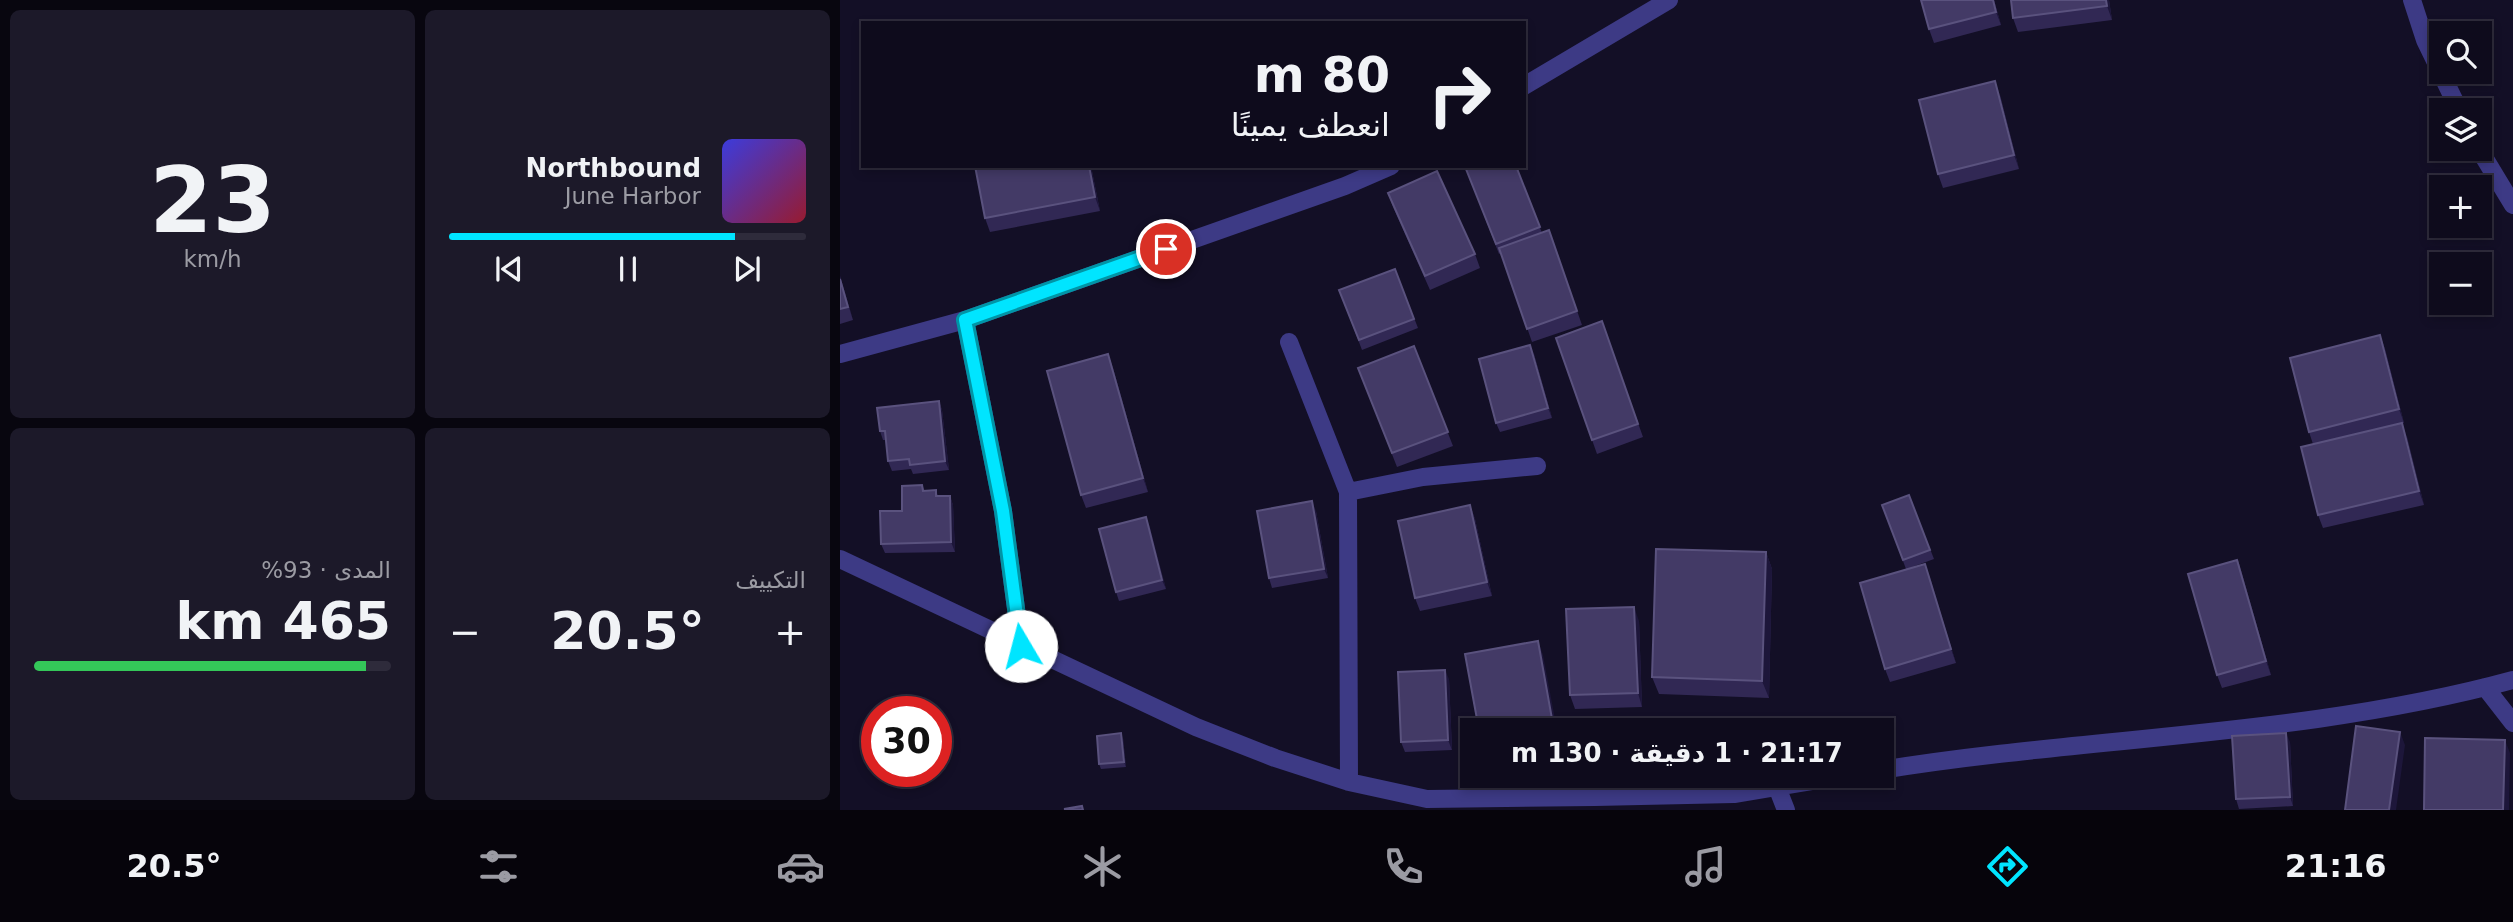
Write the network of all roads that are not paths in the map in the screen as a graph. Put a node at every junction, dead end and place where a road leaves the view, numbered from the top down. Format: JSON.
{"nodes":[{"id":1,"x":1668,"y":0,"type":"edge"},
{"id":2,"x":2412,"y":0,"type":"edge"},
{"id":3,"x":1526,"y":85,"type":"edge"},
{"id":4,"x":2453,"y":98,"type":"edge"},
{"id":5,"x":2486,"y":161,"type":"edge"},
{"id":6,"x":1386,"y":168,"type":"edge"},
{"id":7,"x":2513,"y":205,"type":"edge"},
{"id":8,"x":965,"y":320,"type":"junction"},
{"id":9,"x":1289,"y":342,"type":"dead end"},
{"id":10,"x":840,"y":354,"type":"edge"},
{"id":11,"x":1537,"y":466,"type":"dead end"},
{"id":12,"x":1348,"y":492,"type":"junction"},
{"id":13,"x":840,"y":559,"type":"edge"},
{"id":14,"x":1021,"y":646,"type":"junction"},
{"id":15,"x":2513,"y":680,"type":"edge"},
{"id":16,"x":2486,"y":687,"type":"junction"},
{"id":17,"x":2513,"y":723,"type":"edge"},
{"id":18,"x":1894,"y":768,"type":"edge"},
{"id":19,"x":1349,"y":782,"type":"junction"},
{"id":20,"x":1769,"y":788,"type":"edge"},
{"id":21,"x":1777,"y":788,"type":"edge"},
{"id":22,"x":1786,"y":810,"type":"edge"}],
"edges":[{"from":1,"to":3,"type":"street"},
{"from":2,"to":4,"type":"street"},
{"from":5,"to":7,"type":"street"},
{"from":6,"to":8,"type":"street"},
{"from":8,"to":10,"type":"street"},
{"from":8,"to":14,"type":"street"},
{"from":9,"to":12,"type":"street"},
{"from":11,"to":12,"type":"street"},
{"from":12,"to":19,"type":"street"},
{"from":13,"to":14,"type":"street"},
{"from":14,"to":19,"type":"street"},
{"from":15,"to":16,"type":"street"},
{"from":16,"to":17,"type":"street"},
{"from":16,"to":18,"type":"street"},
{"from":19,"to":20,"type":"street"},
{"from":21,"to":22,"type":"street"}]}
